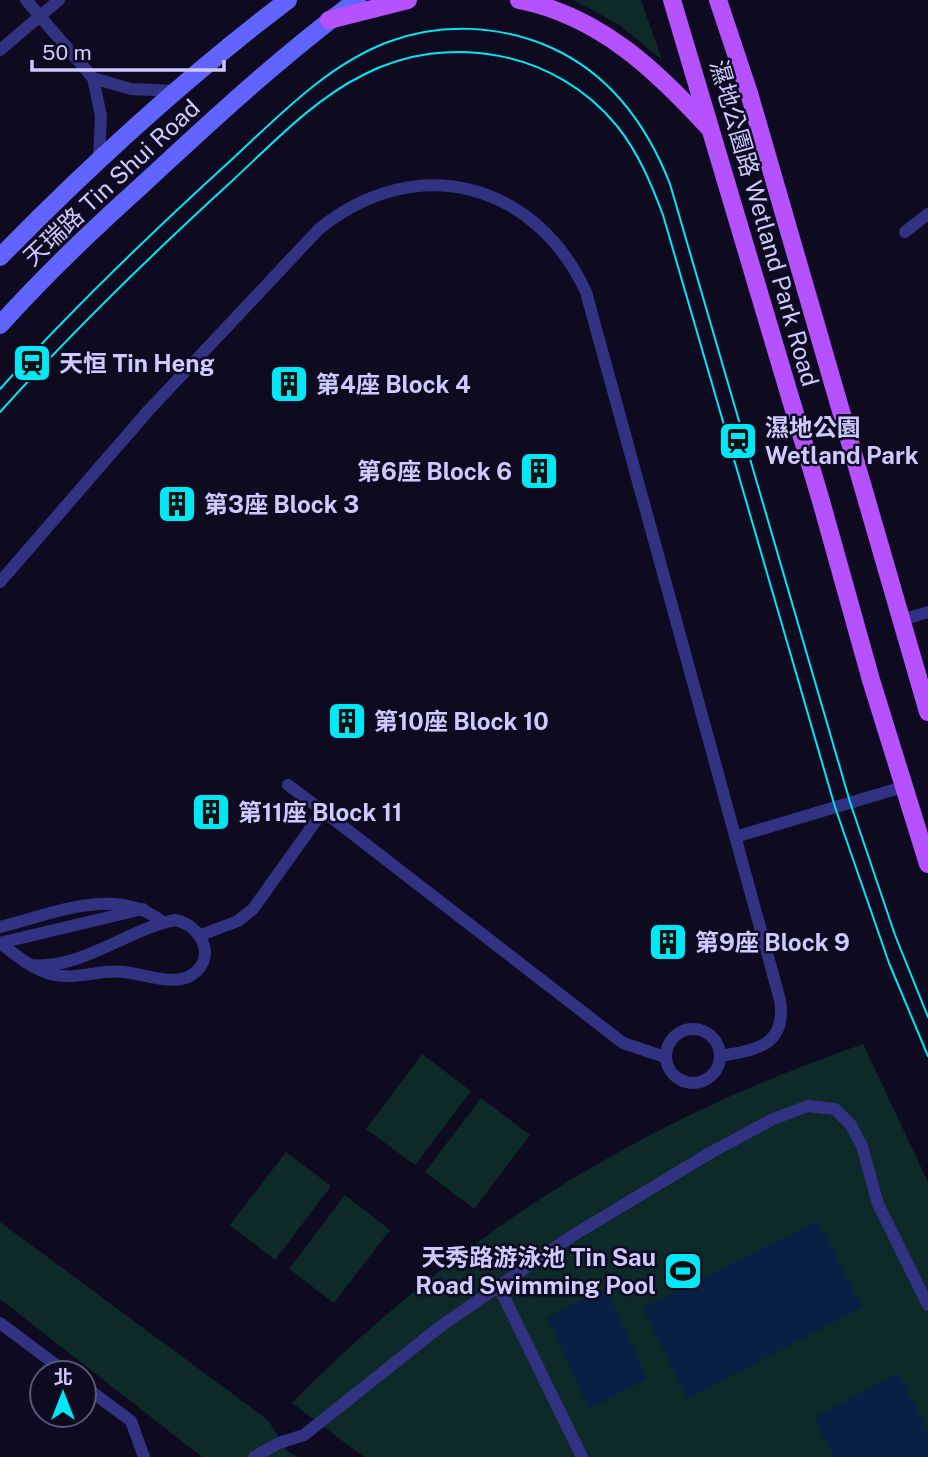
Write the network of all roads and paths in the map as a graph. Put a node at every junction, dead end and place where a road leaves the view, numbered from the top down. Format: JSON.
{"nodes":[{"id":1,"x":26,"y":0,"type":"edge"},
{"id":2,"x":59,"y":0,"type":"edge"},
{"id":3,"x":288,"y":0,"type":"edge"},
{"id":4,"x":357,"y":0,"type":"edge"},
{"id":5,"x":408,"y":0,"type":"edge"},
{"id":6,"x":519,"y":0,"type":"edge"},
{"id":7,"x":672,"y":0,"type":"edge"},
{"id":8,"x":718,"y":0,"type":"edge"},
{"id":9,"x":40,"y":16,"type":"junction"},
{"id":10,"x":329,"y":20,"type":"junction"},
{"id":11,"x":0,"y":50,"type":"edge"},
{"id":12,"x":93,"y":78,"type":"junction"},
{"id":13,"x":175,"y":90,"type":"junction"},
{"id":14,"x":713,"y":132,"type":"junction"},
{"id":15,"x":99,"y":157,"type":"junction"},
{"id":16,"x":928,"y":214,"type":"edge"},
{"id":17,"x":905,"y":232,"type":"dead end"},
{"id":18,"x":0,"y":257,"type":"edge"},
{"id":19,"x":0,"y":325,"type":"edge"},
{"id":20,"x":0,"y":582,"type":"edge"},
{"id":21,"x":928,"y":612,"type":"edge"},
{"id":22,"x":902,"y":620,"type":"junction"},
{"id":23,"x":928,"y":712,"type":"edge"},
{"id":24,"x":288,"y":785,"type":"dead end"},
{"id":25,"x":903,"y":786,"type":"junction"},
{"id":26,"x":323,"y":811,"type":"junction"},
{"id":27,"x":735,"y":837,"type":"junction"},
{"id":28,"x":928,"y":864,"type":"edge"},
{"id":29,"x":143,"y":908,"type":"junction"},
{"id":30,"x":164,"y":923,"type":"junction"},
{"id":31,"x":0,"y":927,"type":"edge"},
{"id":32,"x":201,"y":934,"type":"junction"},
{"id":33,"x":0,"y":943,"type":"edge"},
{"id":34,"x":30,"y":965,"type":"junction"},
{"id":35,"x":720,"y":1056,"type":"junction"},
{"id":36,"x":665,"y":1057,"type":"junction"},
{"id":37,"x":498,"y":1285,"type":"junction"},
{"id":38,"x":928,"y":1306,"type":"edge"},
{"id":39,"x":0,"y":1323,"type":"edge"},
{"id":40,"x":48,"y":1359,"type":"edge"},
{"id":41,"x":98,"y":1396,"type":"edge"},
{"id":42,"x":144,"y":1457,"type":"edge"},
{"id":43,"x":254,"y":1457,"type":"edge"},
{"id":44,"x":582,"y":1457,"type":"edge"}],
"edges":[{"from":1,"to":9,"type":"lane"},
{"from":2,"to":9,"type":"lane"},
{"from":3,"to":13,"type":"main road","name":"天瑞路 Tin Shui Road"},
{"from":4,"to":10,"type":"main road","name":"天瑞路 Tin Shui Road"},
{"from":5,"to":10,"type":"main road"},
{"from":6,"to":14,"type":"main road"},
{"from":7,"to":14,"type":"main road","name":"濕地公園路 Wetland Park Road"},
{"from":8,"to":22,"type":"main road","name":"濕地公園路 Wetland Park Road"},
{"from":9,"to":11,"type":"lane"},
{"from":9,"to":12,"type":"lane"},
{"from":10,"to":19,"type":"main road","name":"天瑞路 Tin Shui Road"},
{"from":12,"to":13,"type":"lane"},
{"from":12,"to":15,"type":"lane"},
{"from":13,"to":15,"type":"main road","name":"天瑞路 Tin Shui Road"},
{"from":14,"to":25,"type":"main road","name":"濕地公園路 Wetland Park Road"},
{"from":15,"to":18,"type":"main road","name":"天瑞路 Tin Shui Road"},
{"from":16,"to":17,"type":"lane"},
{"from":20,"to":27,"type":"lane"},
{"from":21,"to":22,"type":"lane"},
{"from":22,"to":23,"type":"main road","name":"濕地公園路 Wetland Park Road"},
{"from":24,"to":26,"type":"lane"},
{"from":25,"to":27,"type":"lane"},
{"from":25,"to":28,"type":"main road","name":"濕地公園路 Wetland Park Road"},
{"from":26,"to":32,"type":"lane"},
{"from":26,"to":36,"type":"lane"},
{"from":27,"to":35,"type":"lane"},
{"from":29,"to":30,"type":"lane"},
{"from":29,"to":31,"type":"lane"},
{"from":29,"to":33,"type":"lane"},
{"from":30,"to":32,"type":"lane"},
{"from":30,"to":34,"type":"lane"},
{"from":32,"to":34,"type":"lane"},
{"from":33,"to":34,"type":"lane"},
{"from":35,"to":36,"type":"lane"},
{"from":35,"to":36,"type":"lane"},
{"from":37,"to":38,"type":"lane"},
{"from":37,"to":43,"type":"lane"},
{"from":37,"to":44,"type":"lane"},
{"from":39,"to":40,"type":"lane"},
{"from":41,"to":42,"type":"lane"}]}
